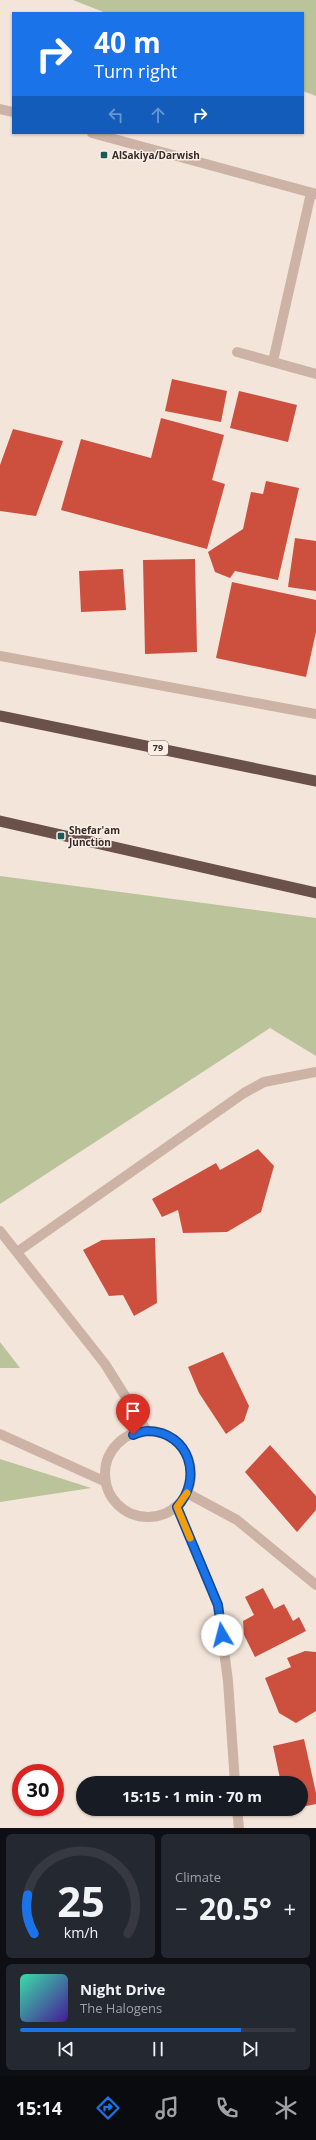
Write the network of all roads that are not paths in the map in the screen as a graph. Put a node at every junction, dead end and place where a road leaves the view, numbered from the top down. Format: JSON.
{"nodes":[{"id":1,"x":0,"y":109,"type":"edge"},
{"id":2,"x":12,"y":112,"type":"edge"},
{"id":3,"x":96,"y":134,"type":"edge"},
{"id":4,"x":314,"y":194,"type":"edge"},
{"id":5,"x":237,"y":352,"type":"dead end"},
{"id":6,"x":273,"y":361,"type":"junction"},
{"id":7,"x":316,"y":374,"type":"edge"},
{"id":8,"x":0,"y":656,"type":"edge"},
{"id":9,"x":316,"y":714,"type":"edge"},
{"id":10,"x":0,"y":716,"type":"edge"},
{"id":11,"x":316,"y":781,"type":"edge"},
{"id":12,"x":0,"y":821,"type":"edge"},
{"id":13,"x":18,"y":824,"type":"junction"},
{"id":14,"x":0,"y":825,"type":"edge"},
{"id":15,"x":316,"y":893,"type":"edge"},
{"id":16,"x":316,"y":1072,"type":"edge"},
{"id":17,"x":0,"y":1231,"type":"edge"},
{"id":18,"x":17,"y":1252,"type":"junction"},
{"id":19,"x":147,"y":1431,"type":"junction"},
{"id":20,"x":0,"y":1434,"type":"edge"},
{"id":21,"x":106,"y":1482,"type":"junction"},
{"id":22,"x":187,"y":1493,"type":"junction"},
{"id":23,"x":177,"y":1507,"type":"junction"},
{"id":24,"x":316,"y":1585,"type":"edge"},
{"id":25,"x":235,"y":1776,"type":"edge"},
{"id":26,"x":238,"y":1816,"type":"edge"},
{"id":27,"x":239,"y":1828,"type":"edge"}],
"edges":[{"from":1,"to":2,"type":"street"},
{"from":3,"to":4,"type":"street"},
{"from":4,"to":6,"type":"street"},
{"from":5,"to":6,"type":"street"},
{"from":6,"to":7,"type":"street"},
{"from":8,"to":9,"type":"street"},
{"from":10,"to":11,"type":"highway","number":"79"},
{"from":12,"to":13,"type":"highway"},
{"from":13,"to":14,"type":"highway"},
{"from":13,"to":15,"type":"highway"},
{"from":16,"to":18,"type":"street"},
{"from":17,"to":18,"type":"street"},
{"from":18,"to":19,"type":"street"},
{"from":19,"to":21,"type":"street"},
{"from":19,"to":22,"type":"street"},
{"from":20,"to":21,"type":"street"},
{"from":21,"to":23,"type":"street"},
{"from":22,"to":23,"type":"street"},
{"from":22,"to":24,"type":"street"},
{"from":23,"to":25,"type":"street"},
{"from":26,"to":27,"type":"street"}]}
